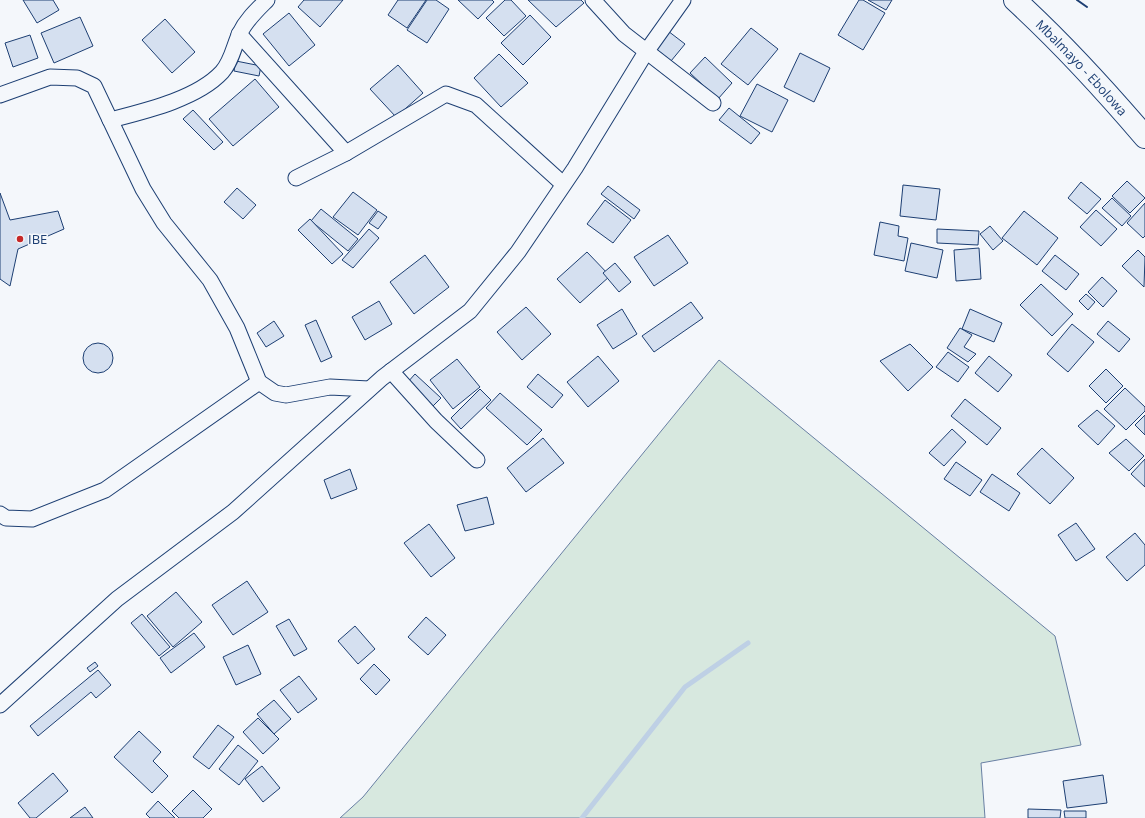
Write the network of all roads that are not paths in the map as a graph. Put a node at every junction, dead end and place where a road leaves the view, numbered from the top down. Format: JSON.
{"nodes":[{"id":1,"x":267,"y":0,"type":"edge"},
{"id":2,"x":593,"y":0,"type":"edge"},
{"id":3,"x":683,"y":0,"type":"edge"},
{"id":4,"x":1015,"y":0,"type":"edge"},
{"id":5,"x":239,"y":34,"type":"junction"},
{"id":6,"x":646,"y":52,"type":"junction"},
{"id":7,"x":0,"y":95,"type":"edge"},
{"id":8,"x":713,"y":103,"type":"dead end"},
{"id":9,"x":110,"y":120,"type":"junction"},
{"id":10,"x":1145,"y":137,"type":"edge"},
{"id":11,"x":346,"y":153,"type":"junction"},
{"id":12,"x":296,"y":178,"type":"dead end"},
{"id":13,"x":563,"y":184,"type":"junction"},
{"id":14,"x":391,"y":371,"type":"junction"},
{"id":15,"x":260,"y":382,"type":"junction"},
{"id":16,"x":369,"y":389,"type":"junction"},
{"id":17,"x":477,"y":460,"type":"dead end"},
{"id":18,"x":0,"y":514,"type":"edge"},
{"id":19,"x":0,"y":705,"type":"edge"}],
"edges":[{"from":1,"to":5,"type":"street"},
{"from":2,"to":6,"type":"street"},
{"from":3,"to":6,"type":"street"},
{"from":4,"to":10,"type":"highway","name":"Mbalmayo - Ebolowa"},
{"from":5,"to":9,"type":"street"},
{"from":5,"to":11,"type":"street"},
{"from":6,"to":8,"type":"street"},
{"from":6,"to":13,"type":"street"},
{"from":7,"to":9,"type":"street"},
{"from":9,"to":15,"type":"street"},
{"from":11,"to":12,"type":"street"},
{"from":11,"to":13,"type":"street"},
{"from":13,"to":14,"type":"street"},
{"from":14,"to":16,"type":"street"},
{"from":14,"to":17,"type":"street"},
{"from":15,"to":16,"type":"street"},
{"from":15,"to":18,"type":"street"},
{"from":16,"to":19,"type":"street"}]}
